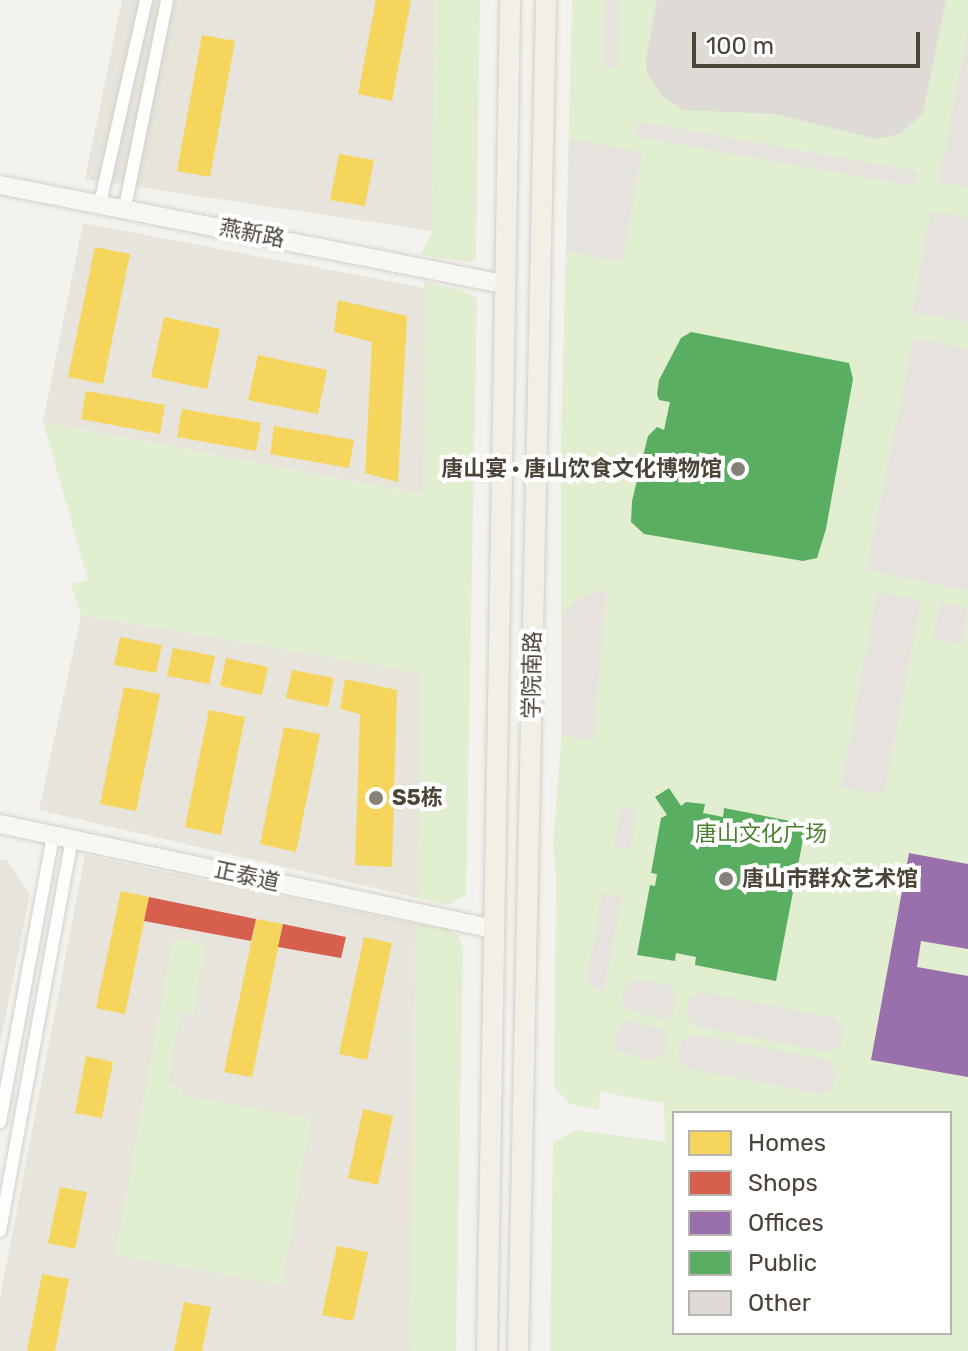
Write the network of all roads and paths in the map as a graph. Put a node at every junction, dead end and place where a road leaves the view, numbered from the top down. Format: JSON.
{"nodes":[{"id":1,"x":146,"y":0,"type":"edge"},
{"id":2,"x":167,"y":0,"type":"edge"},
{"id":3,"x":510,"y":0,"type":"edge"},
{"id":4,"x":546,"y":0,"type":"edge"},
{"id":5,"x":0,"y":185,"type":"edge"},
{"id":6,"x":100,"y":203,"type":"junction"},
{"id":7,"x":125,"y":207,"type":"junction"},
{"id":8,"x":503,"y":284,"type":"junction"},
{"id":9,"x":0,"y":824,"type":"edge"},
{"id":10,"x":53,"y":835,"type":"junction"},
{"id":11,"x":72,"y":839,"type":"junction"},
{"id":12,"x":494,"y":929,"type":"junction"},
{"id":13,"x":0,"y":1122,"type":"edge"},
{"id":14,"x":0,"y":1231,"type":"edge"},
{"id":15,"x":487,"y":1351,"type":"edge"},
{"id":16,"x":518,"y":1351,"type":"edge"}],
"edges":[{"from":1,"to":2,"type":"street"},
{"from":1,"to":6,"type":"street"},
{"from":2,"to":7,"type":"street"},
{"from":3,"to":8,"type":"main road","name":"学院南路"},
{"from":4,"to":16,"type":"main road","name":"学院南路"},
{"from":5,"to":6,"type":"street","name":"燕新路"},
{"from":6,"to":7,"type":"street","name":"燕新路"},
{"from":7,"to":8,"type":"street","name":"燕新路"},
{"from":8,"to":12,"type":"main road","name":"学院南路"},
{"from":9,"to":10,"type":"street","name":"正泰道"},
{"from":10,"to":11,"type":"street","name":"正泰道"},
{"from":10,"to":13,"type":"street"},
{"from":11,"to":12,"type":"street","name":"正泰道"},
{"from":11,"to":14,"type":"street"},
{"from":12,"to":15,"type":"main road","name":"学院南路"}]}
